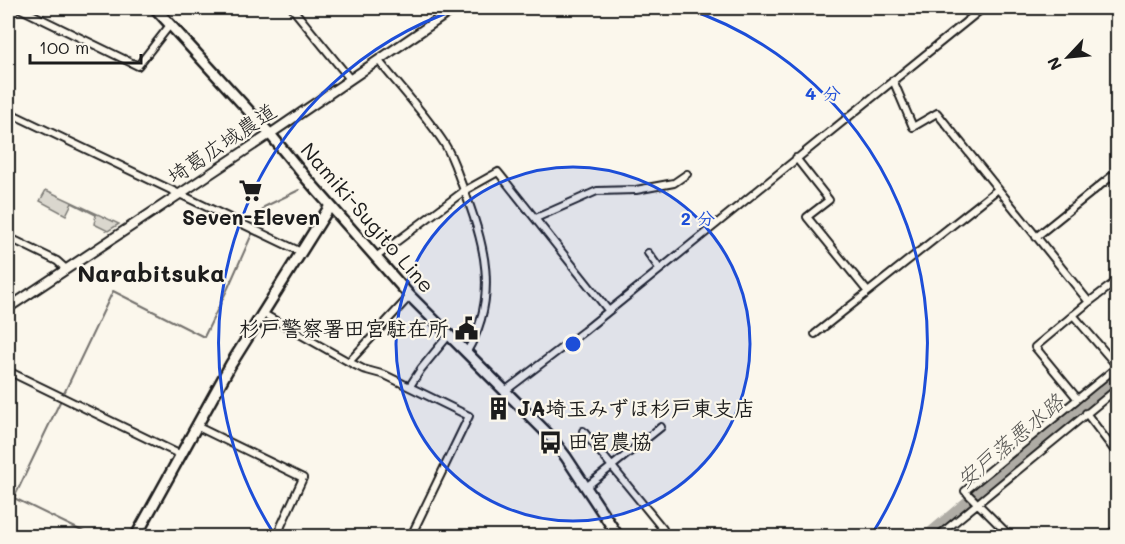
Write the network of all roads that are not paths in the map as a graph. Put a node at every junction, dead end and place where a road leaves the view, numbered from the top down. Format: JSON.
{"nodes":[{"id":1,"x":19,"y":8,"type":"edge"},
{"id":2,"x":155,"y":8,"type":"edge"},
{"id":3,"x":292,"y":8,"type":"edge"},
{"id":4,"x":455,"y":8,"type":"edge"},
{"id":5,"x":983,"y":8,"type":"edge"},
{"id":6,"x":170,"y":25,"type":"junction"},
{"id":7,"x":378,"y":60,"type":"junction"},
{"id":8,"x":350,"y":79,"type":"junction"},
{"id":9,"x":893,"y":80,"type":"junction"},
{"id":10,"x":8,"y":112,"type":"edge"},
{"id":11,"x":270,"y":134,"type":"junction"},
{"id":12,"x":796,"y":158,"type":"junction"},
{"id":13,"x":1118,"y":171,"type":"edge"},
{"id":14,"x":687,"y":174,"type":"dead end"},
{"id":15,"x":998,"y":189,"type":"junction"},
{"id":16,"x":464,"y":191,"type":"junction"},
{"id":17,"x":179,"y":194,"type":"junction"},
{"id":18,"x":330,"y":206,"type":"junction"},
{"id":19,"x":536,"y":218,"type":"junction"},
{"id":20,"x":8,"y":237,"type":"edge"},
{"id":21,"x":1036,"y":237,"type":"junction"},
{"id":22,"x":301,"y":252,"type":"junction"},
{"id":23,"x":648,"y":253,"type":"dead end"},
{"id":24,"x":376,"y":257,"type":"junction"},
{"id":25,"x":659,"y":268,"type":"junction"},
{"id":26,"x":66,"y":269,"type":"junction"},
{"id":27,"x":1118,"y":280,"type":"edge"},
{"id":28,"x":868,"y":292,"type":"junction"},
{"id":29,"x":410,"y":296,"type":"junction"},
{"id":30,"x":1089,"y":302,"type":"junction"},
{"id":31,"x":8,"y":308,"type":"edge"},
{"id":32,"x":608,"y":310,"type":"junction"},
{"id":33,"x":262,"y":313,"type":"junction"},
{"id":34,"x":1073,"y":315,"type":"junction"},
{"id":35,"x":815,"y":334,"type":"dead end"},
{"id":36,"x":448,"y":336,"type":"junction"},
{"id":37,"x":466,"y":354,"type":"junction"},
{"id":38,"x":349,"y":362,"type":"junction"},
{"id":39,"x":1117,"y":366,"type":"edge"},
{"id":40,"x":8,"y":371,"type":"edge"},
{"id":41,"x":410,"y":386,"type":"junction"},
{"id":42,"x":1118,"y":388,"type":"edge"},
{"id":43,"x":505,"y":391,"type":"junction"},
{"id":44,"x":1077,"y":398,"type":"junction"},
{"id":45,"x":1086,"y":413,"type":"junction"},
{"id":46,"x":196,"y":426,"type":"junction"},
{"id":47,"x":661,"y":427,"type":"dead end"},
{"id":48,"x":583,"y":431,"type":"dead end"},
{"id":49,"x":181,"y":455,"type":"junction"},
{"id":50,"x":1118,"y":455,"type":"edge"},
{"id":51,"x":612,"y":467,"type":"junction"},
{"id":52,"x":586,"y":486,"type":"junction"},
{"id":53,"x":976,"y":503,"type":"junction"},
{"id":54,"x":1118,"y":528,"type":"edge"},
{"id":55,"x":136,"y":537,"type":"edge"},
{"id":56,"x":279,"y":537,"type":"edge"},
{"id":57,"x":411,"y":537,"type":"edge"},
{"id":58,"x":618,"y":537,"type":"edge"},
{"id":59,"x":663,"y":537,"type":"edge"},
{"id":60,"x":938,"y":537,"type":"edge"},
{"id":61,"x":1010,"y":537,"type":"edge"},
{"id":62,"x":1107,"y":537,"type":"edge"}],
"edges":[{"from":1,"to":6,"type":"street"},
{"from":2,"to":6,"type":"main road","name":"Namiki-Sugito Line"},
{"from":3,"to":8,"type":"street"},
{"from":4,"to":7,"type":"street","name":"埼葛広域農道"},
{"from":5,"to":9,"type":"street"},
{"from":6,"to":11,"type":"main road","name":"Namiki-Sugito Line"},
{"from":7,"to":8,"type":"street","name":"埼葛広域農道"},
{"from":7,"to":16,"type":"street"},
{"from":8,"to":11,"type":"street","name":"埼葛広域農道"},
{"from":9,"to":12,"type":"street"},
{"from":9,"to":15,"type":"street"},
{"from":10,"to":17,"type":"street"},
{"from":11,"to":17,"type":"street","name":"埼葛広域農道"},
{"from":11,"to":18,"type":"main road","name":"Namiki-Sugito Line"},
{"from":12,"to":25,"type":"street"},
{"from":12,"to":28,"type":"street"},
{"from":13,"to":21,"type":"street"},
{"from":14,"to":19,"type":"street"},
{"from":15,"to":21,"type":"street"},
{"from":15,"to":28,"type":"street"},
{"from":16,"to":19,"type":"street"},
{"from":16,"to":24,"type":"street"},
{"from":16,"to":37,"type":"street"},
{"from":17,"to":22,"type":"street"},
{"from":17,"to":26,"type":"street","name":"埼葛広域農道"},
{"from":18,"to":22,"type":"main road"},
{"from":18,"to":24,"type":"main road","name":"Namiki-Sugito Line"},
{"from":19,"to":32,"type":"street"},
{"from":20,"to":26,"type":"street"},
{"from":21,"to":30,"type":"street"},
{"from":22,"to":33,"type":"main road"},
{"from":23,"to":25,"type":"street"},
{"from":24,"to":29,"type":"main road","name":"Namiki-Sugito Line"},
{"from":25,"to":32,"type":"street"},
{"from":26,"to":31,"type":"street","name":"埼葛広域農道"},
{"from":27,"to":30,"type":"street"},
{"from":28,"to":35,"type":"street"},
{"from":29,"to":36,"type":"main road","name":"Namiki-Sugito Line"},
{"from":29,"to":38,"type":"street"},
{"from":30,"to":34,"type":"street"},
{"from":32,"to":43,"type":"street"},
{"from":33,"to":38,"type":"street"},
{"from":33,"to":46,"type":"main road"},
{"from":34,"to":39,"type":"street"},
{"from":34,"to":44,"type":"street"},
{"from":36,"to":37,"type":"main road","name":"Namiki-Sugito Line"},
{"from":36,"to":41,"type":"street"},
{"from":37,"to":43,"type":"main road","name":"Namiki-Sugito Line"},
{"from":38,"to":41,"type":"street"},
{"from":39,"to":44,"type":"street"},
{"from":40,"to":49,"type":"street"},
{"from":41,"to":57,"type":"street"},
{"from":42,"to":45,"type":"street"},
{"from":43,"to":52,"type":"main road","name":"Namiki-Sugito Line"},
{"from":44,"to":53,"type":"street"},
{"from":45,"to":50,"type":"street"},
{"from":45,"to":53,"type":"street"},
{"from":46,"to":49,"type":"main road"},
{"from":46,"to":56,"type":"street"},
{"from":47,"to":51,"type":"street"},
{"from":48,"to":51,"type":"street"},
{"from":49,"to":55,"type":"main road"},
{"from":51,"to":52,"type":"street"},
{"from":51,"to":59,"type":"street"},
{"from":52,"to":58,"type":"main road","name":"Namiki-Sugito Line"},
{"from":53,"to":60,"type":"street"},
{"from":53,"to":61,"type":"street"},
{"from":54,"to":62,"type":"street"}]}
